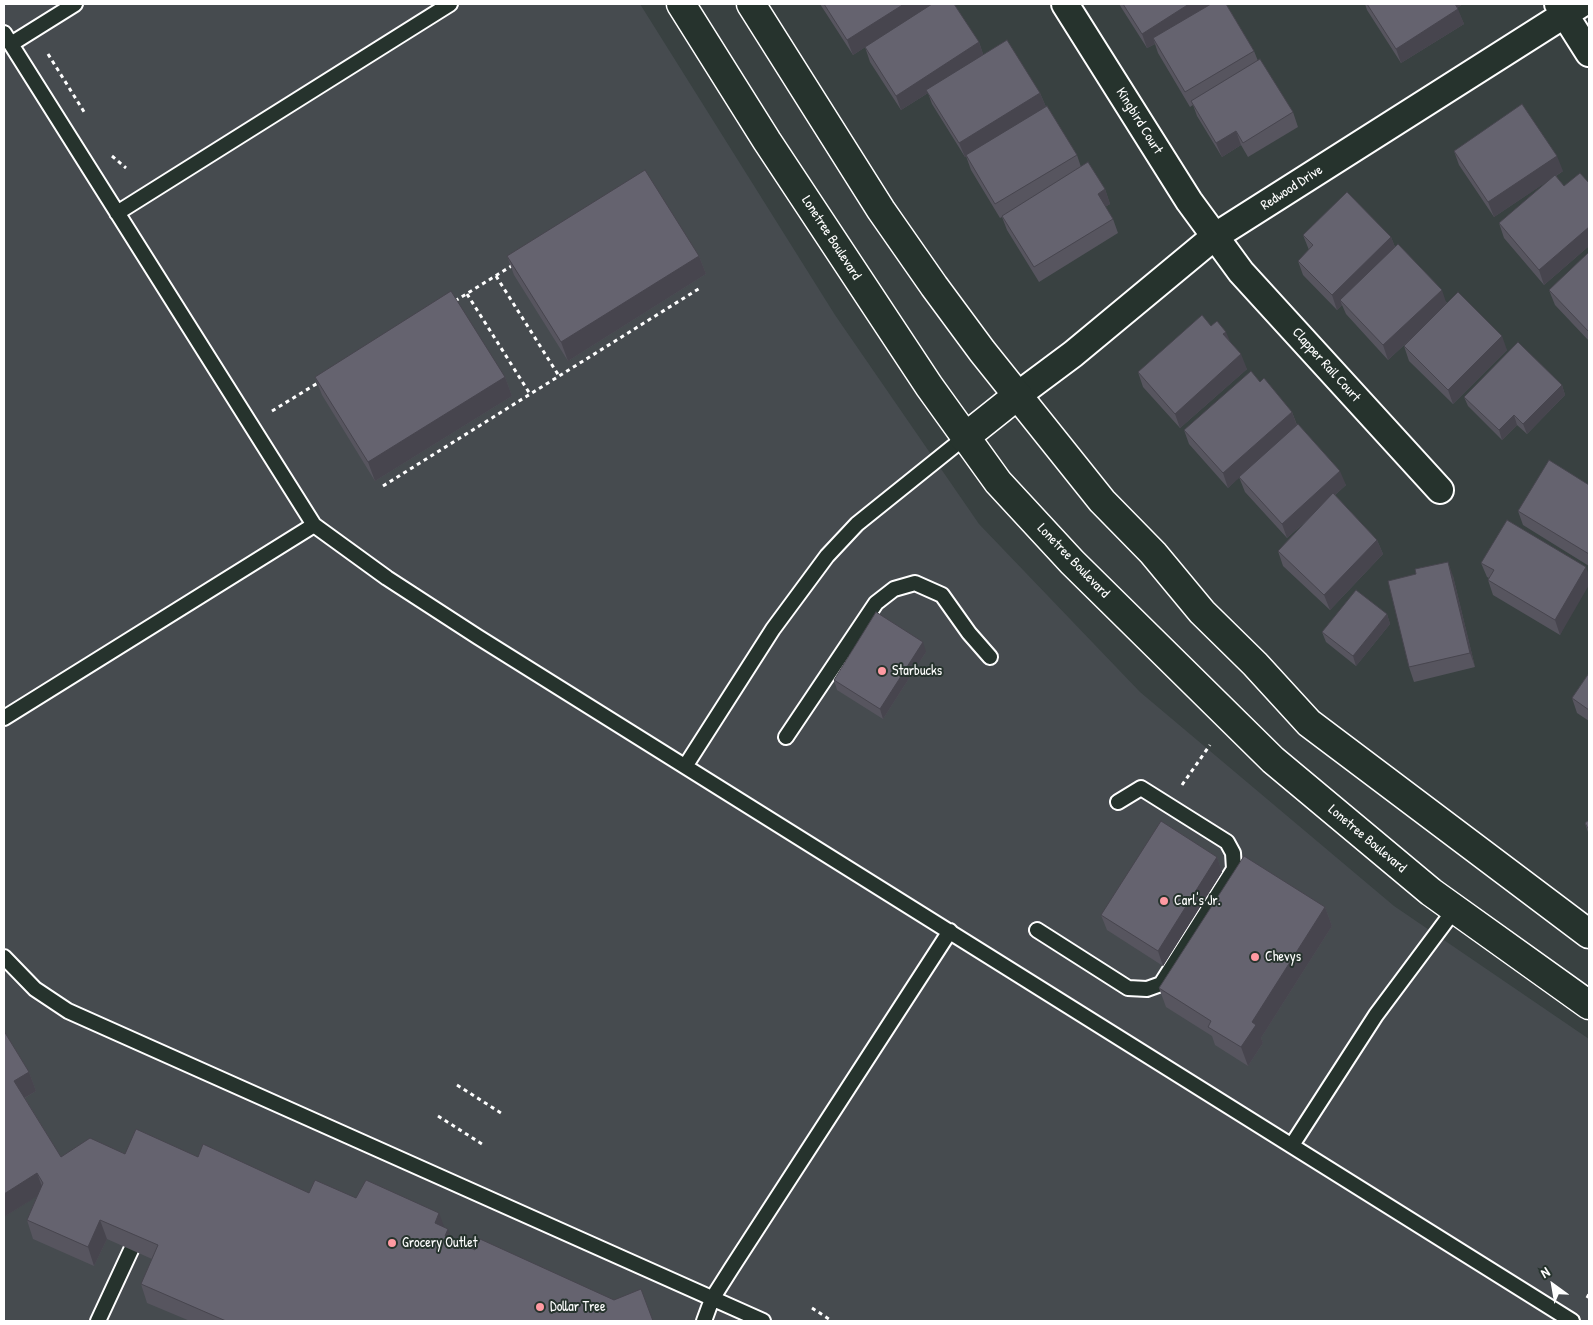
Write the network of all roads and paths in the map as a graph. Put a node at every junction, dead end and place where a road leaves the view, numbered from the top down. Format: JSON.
{"nodes":[{"id":1,"x":75,"y":4,"type":"edge"},
{"id":2,"x":450,"y":4,"type":"edge"},
{"id":3,"x":682,"y":4,"type":"edge"},
{"id":4,"x":751,"y":4,"type":"edge"},
{"id":5,"x":1066,"y":4,"type":"edge"},
{"id":6,"x":1568,"y":7,"type":"edge"},
{"id":7,"x":7,"y":38,"type":"edge"},
{"id":8,"x":1589,"y":53,"type":"edge"},
{"id":9,"x":48,"y":54,"type":"dead end"},
{"id":10,"x":87,"y":116,"type":"dead end"},
{"id":11,"x":107,"y":148,"type":"dead end"},
{"id":12,"x":126,"y":168,"type":"dead end"},
{"id":13,"x":117,"y":213,"type":"junction"},
{"id":14,"x":1214,"y":237,"type":"junction"},
{"id":15,"x":521,"y":260,"type":"edge"},
{"id":16,"x":496,"y":276,"type":"junction"},
{"id":17,"x":700,"y":288,"type":"dead end"},
{"id":18,"x":467,"y":294,"type":"junction"},
{"id":19,"x":450,"y":304,"type":"edge"},
{"id":20,"x":559,"y":376,"type":"junction"},
{"id":21,"x":323,"y":380,"type":"edge"},
{"id":22,"x":530,"y":394,"type":"junction"},
{"id":23,"x":1018,"y":395,"type":"junction"},
{"id":24,"x":272,"y":411,"type":"dead end"},
{"id":25,"x":964,"y":438,"type":"junction"},
{"id":26,"x":383,"y":486,"type":"dead end"},
{"id":27,"x":1440,"y":490,"type":"dead end"},
{"id":28,"x":314,"y":525,"type":"junction"},
{"id":29,"x":990,"y":657,"type":"dead end"},
{"id":30,"x":4,"y":718,"type":"edge"},
{"id":31,"x":786,"y":737,"type":"dead end"},
{"id":32,"x":1210,"y":744,"type":"dead end"},
{"id":33,"x":686,"y":765,"type":"junction"},
{"id":34,"x":1178,"y":790,"type":"dead end"},
{"id":35,"x":1118,"y":802,"type":"dead end"},
{"id":36,"x":1455,"y":909,"type":"junction"},
{"id":37,"x":1037,"y":930,"type":"dead end"},
{"id":38,"x":950,"y":931,"type":"junction"},
{"id":39,"x":1589,"y":934,"type":"edge"},
{"id":40,"x":4,"y":957,"type":"edge"},
{"id":41,"x":1589,"y":1005,"type":"edge"},
{"id":42,"x":457,"y":1085,"type":"dead end"},
{"id":43,"x":502,"y":1113,"type":"dead end"},
{"id":44,"x":438,"y":1116,"type":"dead end"},
{"id":45,"x":482,"y":1144,"type":"dead end"},
{"id":46,"x":1292,"y":1145,"type":"junction"},
{"id":47,"x":131,"y":1250,"type":"edge"},
{"id":48,"x":712,"y":1299,"type":"junction"},
{"id":49,"x":812,"y":1308,"type":"dead end"},
{"id":50,"x":98,"y":1321,"type":"edge"},
{"id":51,"x":704,"y":1321,"type":"edge"},
{"id":52,"x":764,"y":1321,"type":"edge"},
{"id":53,"x":832,"y":1321,"type":"edge"},
{"id":54,"x":1572,"y":1321,"type":"edge"}],
"edges":[{"from":1,"to":7,"type":"lane"},
{"from":2,"to":13,"type":"lane"},
{"from":3,"to":25,"type":"main road","name":"Lonetree Boulevard"},
{"from":4,"to":23,"type":"main road"},
{"from":5,"to":14,"type":"street","name":"Kingbird Court"},
{"from":6,"to":8,"type":"street"},
{"from":6,"to":14,"type":"street","name":"Redwood Drive"},
{"from":7,"to":13,"type":"lane"},
{"from":9,"to":10,"type":"path"},
{"from":11,"to":12,"type":"path"},
{"from":13,"to":28,"type":"lane"},
{"from":14,"to":23,"type":"street","name":"Redwood Drive"},
{"from":14,"to":27,"type":"street","name":"Clapper Rail Court"},
{"from":15,"to":16,"type":"path"},
{"from":16,"to":18,"type":"path"},
{"from":16,"to":20,"type":"path"},
{"from":17,"to":20,"type":"path"},
{"from":18,"to":19,"type":"path"},
{"from":18,"to":22,"type":"path"},
{"from":20,"to":22,"type":"path"},
{"from":21,"to":24,"type":"path"},
{"from":22,"to":26,"type":"path"},
{"from":23,"to":25,"type":"main road"},
{"from":23,"to":39,"type":"main road"},
{"from":25,"to":33,"type":"lane"},
{"from":25,"to":36,"type":"main road","name":"Lonetree Boulevard"},
{"from":28,"to":30,"type":"lane"},
{"from":28,"to":33,"type":"lane"},
{"from":29,"to":31,"type":"lane"},
{"from":32,"to":34,"type":"path"},
{"from":33,"to":38,"type":"lane"},
{"from":35,"to":37,"type":"lane"},
{"from":36,"to":41,"type":"main road","name":"Lonetree Boulevard"},
{"from":36,"to":46,"type":"lane"},
{"from":38,"to":46,"type":"lane"},
{"from":38,"to":48,"type":"lane"},
{"from":40,"to":48,"type":"lane"},
{"from":42,"to":43,"type":"path"},
{"from":44,"to":45,"type":"path"},
{"from":46,"to":54,"type":"lane"},
{"from":47,"to":50,"type":"lane"},
{"from":48,"to":51,"type":"lane"},
{"from":48,"to":52,"type":"lane"},
{"from":49,"to":53,"type":"path"}]}
